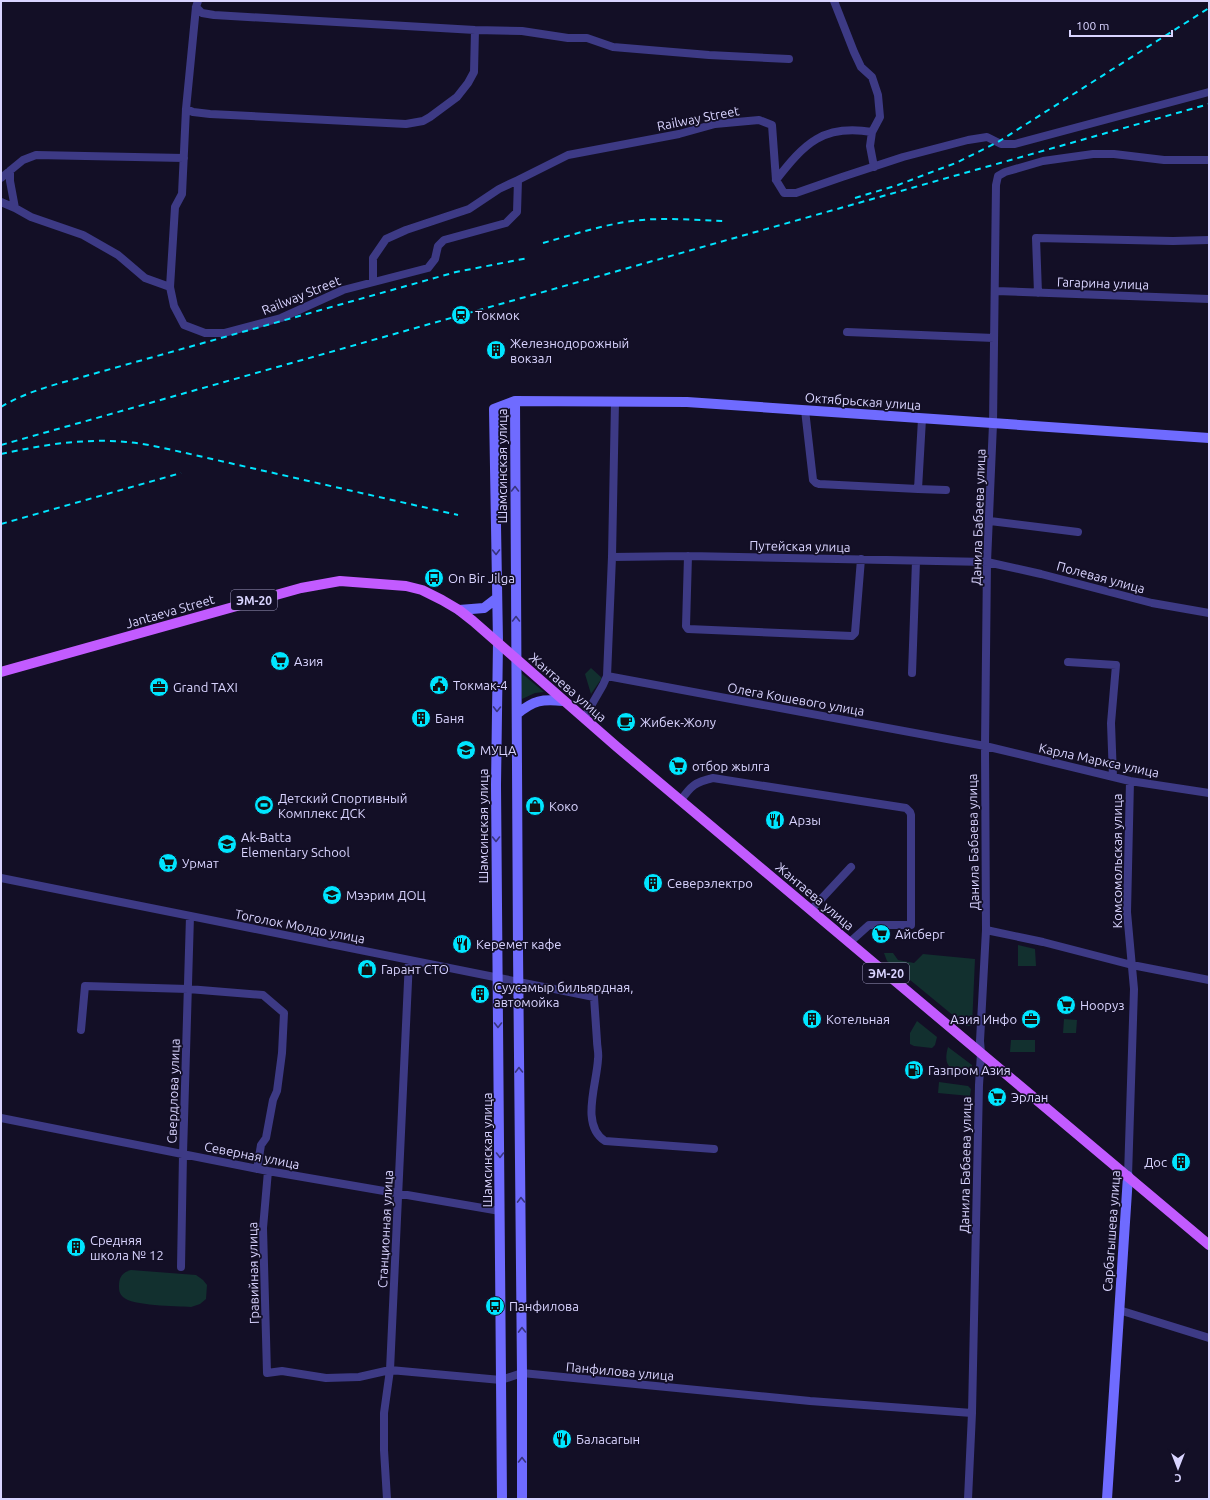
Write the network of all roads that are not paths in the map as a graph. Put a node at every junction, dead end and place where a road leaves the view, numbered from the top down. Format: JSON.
{"nodes":[{"id":1,"x":834,"y":1,"type":"edge"},
{"id":2,"x":197,"y":4,"type":"edge"},
{"id":3,"x":475,"y":30,"type":"junction"},
{"id":4,"x":789,"y":59,"type":"dead end"},
{"id":5,"x":1209,"y":92,"type":"edge"},
{"id":6,"x":186,"y":109,"type":"junction"},
{"id":7,"x":872,"y":132,"type":"junction"},
{"id":8,"x":184,"y":158,"type":"junction"},
{"id":9,"x":1209,"y":160,"type":"edge"},
{"id":10,"x":874,"y":167,"type":"junction"},
{"id":11,"x":10,"y":171,"type":"junction"},
{"id":12,"x":1,"y":178,"type":"edge"},
{"id":13,"x":518,"y":180,"type":"junction"},
{"id":14,"x":776,"y":180,"type":"junction"},
{"id":15,"x":1,"y":202,"type":"edge"},
{"id":16,"x":15,"y":208,"type":"junction"},
{"id":17,"x":1209,"y":240,"type":"edge"},
{"id":18,"x":373,"y":282,"type":"junction"},
{"id":19,"x":170,"y":287,"type":"junction"},
{"id":20,"x":996,"y":291,"type":"junction"},
{"id":21,"x":1038,"y":293,"type":"junction"},
{"id":22,"x":1209,"y":299,"type":"edge"},
{"id":23,"x":847,"y":332,"type":"dead end"},
{"id":24,"x":994,"y":338,"type":"junction"},
{"id":25,"x":515,"y":401,"type":"junction"},
{"id":26,"x":615,"y":402,"type":"junction"},
{"id":27,"x":805,"y":410,"type":"junction"},
{"id":28,"x":922,"y":419,"type":"junction"},
{"id":29,"x":993,"y":424,"type":"junction"},
{"id":30,"x":1209,"y":438,"type":"edge"},
{"id":31,"x":918,"y":489,"type":"junction"},
{"id":32,"x":946,"y":490,"type":"dead end"},
{"id":33,"x":990,"y":521,"type":"junction"},
{"id":34,"x":1078,"y":532,"type":"dead end"},
{"id":35,"x":688,"y":556,"type":"junction"},
{"id":36,"x":612,"y":557,"type":"junction"},
{"id":37,"x":861,"y":559,"type":"junction"},
{"id":38,"x":916,"y":560,"type":"junction"},
{"id":39,"x":987,"y":562,"type":"junction"},
{"id":40,"x":497,"y":598,"type":"junction"},
{"id":41,"x":459,"y":610,"type":"junction"},
{"id":42,"x":1209,"y":613,"type":"edge"},
{"id":43,"x":498,"y":642,"type":"junction"},
{"id":44,"x":516,"y":658,"type":"junction"},
{"id":45,"x":1068,"y":662,"type":"dead end"},
{"id":46,"x":1,"y":672,"type":"edge"},
{"id":47,"x":912,"y":673,"type":"dead end"},
{"id":48,"x":607,"y":676,"type":"junction"},
{"id":49,"x":563,"y":701,"type":"junction"},
{"id":50,"x":517,"y":714,"type":"junction"},
{"id":51,"x":584,"y":718,"type":"junction"},
{"id":52,"x":982,"y":746,"type":"junction"},
{"id":53,"x":1113,"y":777,"type":"junction"},
{"id":54,"x":1130,"y":781,"type":"junction"},
{"id":55,"x":1209,"y":794,"type":"edge"},
{"id":56,"x":681,"y":800,"type":"junction"},
{"id":57,"x":851,"y":867,"type":"dead end"},
{"id":58,"x":1,"y":878,"type":"edge"},
{"id":59,"x":811,"y":910,"type":"junction"},
{"id":60,"x":190,"y":916,"type":"junction"},
{"id":61,"x":986,"y":930,"type":"junction"},
{"id":62,"x":850,"y":942,"type":"junction"},
{"id":63,"x":409,"y":960,"type":"junction"},
{"id":64,"x":1132,"y":965,"type":"junction"},
{"id":65,"x":498,"y":978,"type":"junction"},
{"id":66,"x":1209,"y":980,"type":"edge"},
{"id":67,"x":518,"y":982,"type":"junction"},
{"id":68,"x":188,"y":989,"type":"junction"},
{"id":69,"x":81,"y":1030,"type":"dead end"},
{"id":70,"x":981,"y":1053,"type":"junction"},
{"id":71,"x":1,"y":1118,"type":"edge"},
{"id":72,"x":714,"y":1149,"type":"dead end"},
{"id":73,"x":183,"y":1154,"type":"junction"},
{"id":74,"x":257,"y":1169,"type":"junction"},
{"id":75,"x":268,"y":1171,"type":"junction"},
{"id":76,"x":1128,"y":1176,"type":"junction"},
{"id":77,"x":398,"y":1194,"type":"junction"},
{"id":78,"x":500,"y":1211,"type":"junction"},
{"id":79,"x":1209,"y":1245,"type":"edge"},
{"id":80,"x":181,"y":1267,"type":"dead end"},
{"id":81,"x":1119,"y":1310,"type":"junction"},
{"id":82,"x":1209,"y":1338,"type":"edge"},
{"id":83,"x":390,"y":1370,"type":"junction"},
{"id":84,"x":268,"y":1373,"type":"joint"},
{"id":85,"x":522,"y":1373,"type":"junction"},
{"id":86,"x":501,"y":1380,"type":"junction"},
{"id":87,"x":972,"y":1413,"type":"junction"},
{"id":88,"x":386,"y":1499,"type":"edge"},
{"id":89,"x":502,"y":1499,"type":"edge"},
{"id":90,"x":522,"y":1499,"type":"edge"},
{"id":91,"x":968,"y":1499,"type":"edge"},
{"id":92,"x":1107,"y":1499,"type":"edge"}],
"edges":[{"from":1,"to":7,"type":"street"},
{"from":2,"to":3,"type":"street"},
{"from":2,"to":6,"type":"street","name":"Railway Street"},
{"from":3,"to":4,"type":"street"},
{"from":3,"to":6,"type":"street"},
{"from":5,"to":10,"type":"street"},
{"from":6,"to":8,"type":"street","name":"Railway Street"},
{"from":7,"to":10,"type":"street"},
{"from":7,"to":14,"type":"street"},
{"from":8,"to":11,"type":"street"},
{"from":8,"to":19,"type":"street","name":"Railway Street"},
{"from":9,"to":20,"type":"street","name":"Данила Бабаева улица"},
{"from":10,"to":14,"type":"street"},
{"from":11,"to":12,"type":"street"},
{"from":11,"to":16,"type":"street"},
{"from":13,"to":14,"type":"street","name":"Railway Street"},
{"from":13,"to":18,"type":"street","name":"Railway Street"},
{"from":13,"to":18,"type":"street","name":"Railway Street"},
{"from":15,"to":16,"type":"street"},
{"from":16,"to":19,"type":"street"},
{"from":17,"to":21,"type":"street"},
{"from":18,"to":19,"type":"street","name":"Railway Street"},
{"from":20,"to":21,"type":"street","name":"Гагарина улица"},
{"from":20,"to":24,"type":"street","name":"Данила Бабаева улица"},
{"from":21,"to":22,"type":"street","name":"Гагарина улица"},
{"from":23,"to":24,"type":"street"},
{"from":24,"to":29,"type":"street","name":"Данила Бабаева улица"},
{"from":25,"to":26,"type":"main road","name":"Октябрьская улица"},
{"from":25,"to":40,"type":"main road","name":"Шамсинская улица","one_way":true},
{"from":44,"to":25,"type":"main road","name":"Шамсинская улица","one_way":true},
{"from":26,"to":27,"type":"main road","name":"Октябрьская улица"},
{"from":26,"to":36,"type":"street"},
{"from":27,"to":28,"type":"main road","name":"Октябрьская улица"},
{"from":27,"to":31,"type":"street"},
{"from":28,"to":29,"type":"main road","name":"Октябрьская улица"},
{"from":28,"to":31,"type":"street"},
{"from":29,"to":30,"type":"main road","name":"Октябрьская улица"},
{"from":29,"to":33,"type":"street","name":"Данила Бабаева улица"},
{"from":31,"to":32,"type":"street"},
{"from":33,"to":34,"type":"street"},
{"from":33,"to":39,"type":"street","name":"Данила Бабаева улица"},
{"from":35,"to":36,"type":"street","name":"Путейская улица"},
{"from":35,"to":37,"type":"street","name":"Путейская улица"},
{"from":35,"to":37,"type":"street"},
{"from":36,"to":48,"type":"street"},
{"from":37,"to":38,"type":"street","name":"Путейская улица"},
{"from":38,"to":39,"type":"street","name":"Путейская улица"},
{"from":38,"to":47,"type":"street"},
{"from":39,"to":42,"type":"street","name":"Полевая улица"},
{"from":39,"to":52,"type":"street","name":"Данила Бабаева улица"},
{"from":40,"to":41,"type":"main road"},
{"from":40,"to":43,"type":"main road","name":"Шамсинская улица"},
{"from":41,"to":43,"type":"main road","name":"Jantaeva Street","number":"ЭМ-20"},
{"from":41,"to":46,"type":"main road","name":"Jantaeva Street","number":"ЭМ-20"},
{"from":43,"to":44,"type":"main road","name":"Жантаева улица","number":"ЭМ-20"},
{"from":43,"to":65,"type":"main road","name":"Шамсинская улица","one_way":true},
{"from":44,"to":49,"type":"main road","name":"Жантаева улица","number":"ЭМ-20"},
{"from":44,"to":50,"type":"main road","name":"Шамсинская улица"},
{"from":45,"to":53,"type":"street"},
{"from":48,"to":51,"type":"street"},
{"from":48,"to":52,"type":"street","name":"Олега Кошевого улица"},
{"from":49,"to":50,"type":"main road"},
{"from":49,"to":51,"type":"main road","name":"Жантаева улица","number":"ЭМ-20"},
{"from":50,"to":67,"type":"main road","name":"Шамсинская улица"},
{"from":51,"to":56,"type":"main road","name":"Жантаева улица","number":"ЭМ-20"},
{"from":52,"to":53,"type":"street","name":"Карла Маркса улица"},
{"from":52,"to":61,"type":"street","name":"Данила Бабаева улица"},
{"from":53,"to":54,"type":"street","name":"Карла Маркса улица"},
{"from":54,"to":55,"type":"street","name":"Карла Маркса улица"},
{"from":54,"to":64,"type":"street","name":"Комсомольская улица"},
{"from":56,"to":59,"type":"main road","name":"Жантаева улица","number":"ЭМ-20"},
{"from":56,"to":62,"type":"street"},
{"from":57,"to":59,"type":"street"},
{"from":58,"to":60,"type":"street","name":"Тоголок Молдо улица"},
{"from":59,"to":62,"type":"main road","name":"Жантаева улица","number":"ЭМ-20"},
{"from":60,"to":63,"type":"street","name":"Тоголок Молдо улица"},
{"from":60,"to":68,"type":"street","name":"Свердлова улица"},
{"from":61,"to":64,"type":"street"},
{"from":61,"to":70,"type":"street","name":"Данила Бабаева улица"},
{"from":62,"to":70,"type":"main road","name":"Жантаева улица","number":"ЭМ-20"},
{"from":63,"to":65,"type":"street","name":"Тоголок Молдо улица"},
{"from":63,"to":77,"type":"street","name":"Станционная улица"},
{"from":64,"to":66,"type":"street"},
{"from":64,"to":76,"type":"street","name":"Сарбагышева улица"},
{"from":65,"to":67,"type":"street","name":"Тоголок Молдо улица"},
{"from":65,"to":78,"type":"main road","name":"Шамсинская улица","one_way":true},
{"from":67,"to":72,"type":"street","name":"Тоголок Молдо улица"},
{"from":85,"to":67,"type":"main road","name":"Шамсинская улица","one_way":true},
{"from":68,"to":69,"type":"street"},
{"from":68,"to":73,"type":"street","name":"Свердлова улица"},
{"from":68,"to":74,"type":"street"},
{"from":70,"to":76,"type":"main road","name":"Жантаева улица","number":"ЭМ-20"},
{"from":70,"to":87,"type":"street","name":"Данила Бабаева улица"},
{"from":71,"to":73,"type":"street","name":"Северная улица"},
{"from":73,"to":74,"type":"street","name":"Северная улица"},
{"from":73,"to":80,"type":"street","name":"Свердлова улица"},
{"from":74,"to":75,"type":"street","name":"Северная улица"},
{"from":75,"to":77,"type":"street","name":"Северная улица"},
{"from":75,"to":84,"type":"street","name":"Гравийная улица"},
{"from":76,"to":79,"type":"main road","name":"Жантаева улица","number":"ЭМ-20"},
{"from":76,"to":81,"type":"main road","name":"Сарбагышева улица"},
{"from":77,"to":78,"type":"street","name":"Северная улица"},
{"from":77,"to":83,"type":"street","name":"Станционная улица"},
{"from":78,"to":86,"type":"main road","name":"Шамсинская улица"},
{"from":81,"to":82,"type":"street"},
{"from":81,"to":92,"type":"main road","name":"Сарбагышева улица"},
{"from":83,"to":84,"type":"street","name":"Панфилова улица"},
{"from":83,"to":86,"type":"street","name":"Панфилова улица"},
{"from":83,"to":88,"type":"street","name":"Станционная улица"},
{"from":85,"to":86,"type":"street","name":"Панфилова улица"},
{"from":85,"to":87,"type":"street","name":"Панфилова улица"},
{"from":90,"to":85,"type":"main road","name":"Шамсинская улица","one_way":true},
{"from":86,"to":89,"type":"main road","name":"Шамсинская улица"},
{"from":87,"to":91,"type":"street","name":"Данила Бабаева улица"}]}
